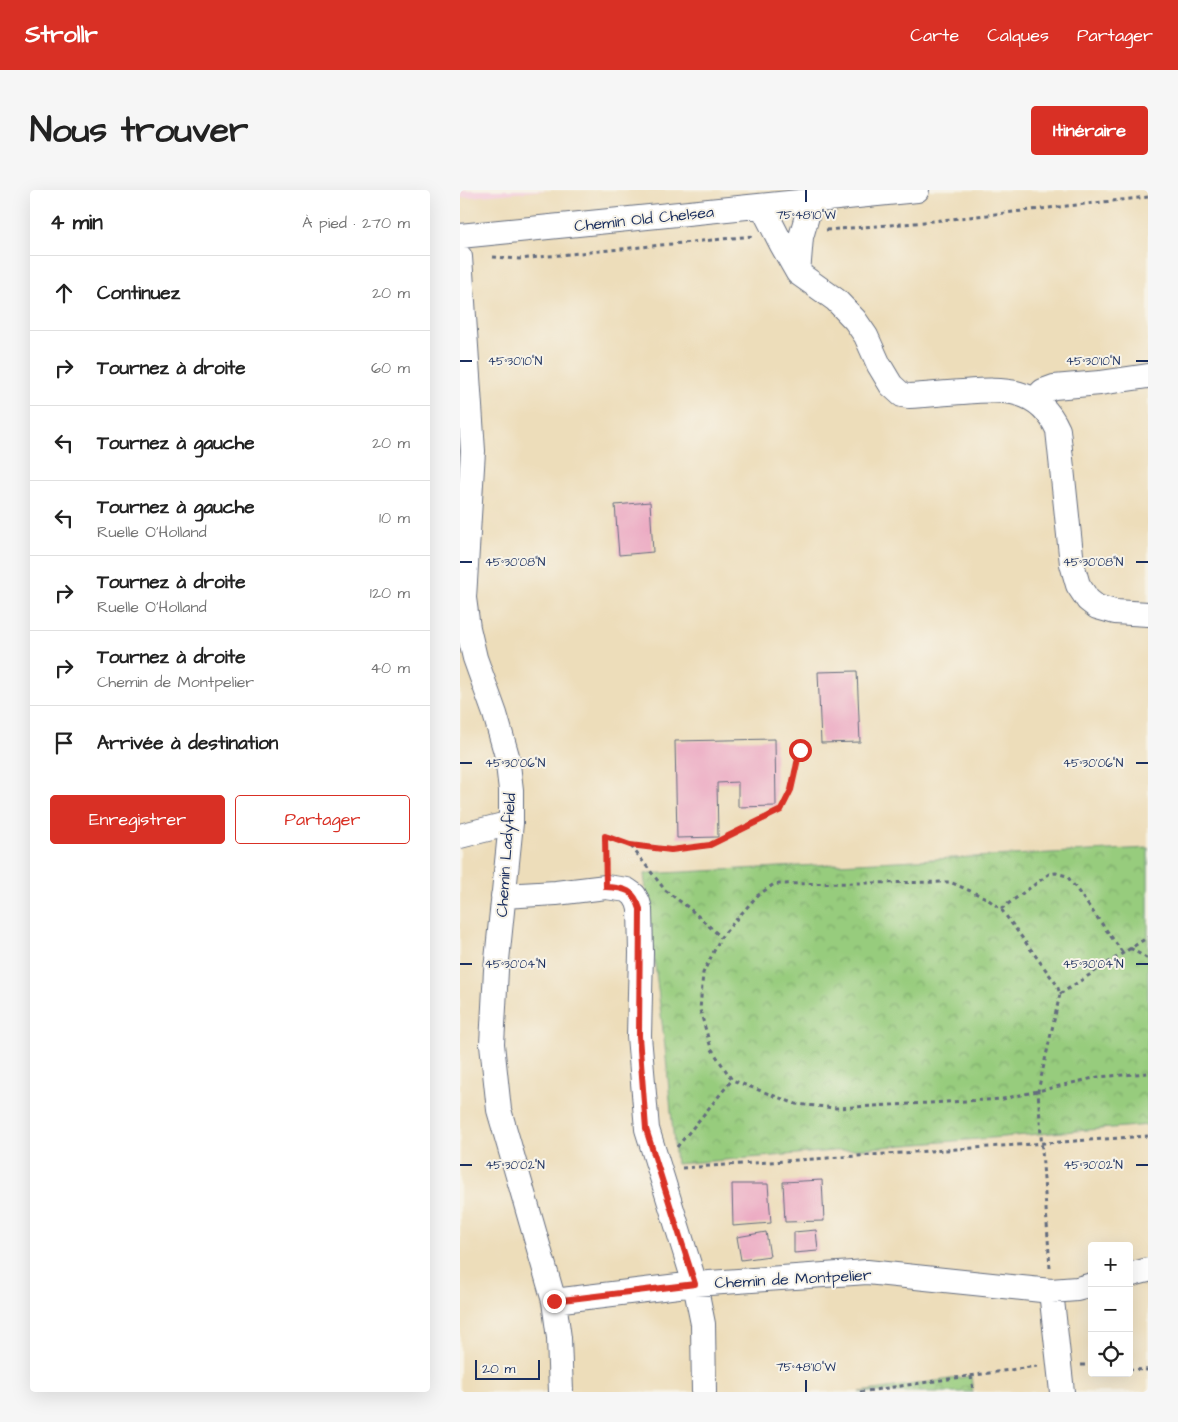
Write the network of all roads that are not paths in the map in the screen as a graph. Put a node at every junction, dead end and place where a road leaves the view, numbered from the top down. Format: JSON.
{"nodes":[{"id":1,"x":917,"y":190,"type":"edge"},
{"id":2,"x":811,"y":202,"type":"junction"},
{"id":3,"x":762,"y":206,"type":"junction"},
{"id":4,"x":460,"y":236,"type":"edge"},
{"id":5,"x":460,"y":257,"type":"edge"},
{"id":6,"x":798,"y":273,"type":"junction"},
{"id":7,"x":1148,"y":376,"type":"edge"},
{"id":8,"x":1034,"y":400,"type":"junction"},
{"id":9,"x":1148,"y":614,"type":"edge"},
{"id":10,"x":511,"y":823,"type":"junction"},
{"id":11,"x":460,"y":836,"type":"edge"},
{"id":12,"x":503,"y":896,"type":"junction"},
{"id":13,"x":1148,"y":1270,"type":"edge"},
{"id":14,"x":1133,"y":1274,"type":"edge"},
{"id":15,"x":695,"y":1284,"type":"junction"},
{"id":16,"x":1088,"y":1286,"type":"edge"},
{"id":17,"x":1051,"y":1292,"type":"junction"},
{"id":18,"x":554,"y":1301,"type":"junction"},
{"id":19,"x":561,"y":1392,"type":"edge"},
{"id":20,"x":704,"y":1392,"type":"edge"},
{"id":21,"x":1062,"y":1392,"type":"edge"}],
"edges":[{"from":1,"to":2,"type":"street","name":"Chemin Old Chelsea"},
{"from":2,"to":3,"type":"street","name":"Chemin Old Chelsea"},
{"from":2,"to":6,"type":"street"},
{"from":3,"to":4,"type":"street","name":"Chemin Old Chelsea"},
{"from":3,"to":6,"type":"street"},
{"from":5,"to":10,"type":"street","name":"Chemin Ladyfield"},
{"from":6,"to":8,"type":"street"},
{"from":7,"to":8,"type":"street"},
{"from":8,"to":9,"type":"street"},
{"from":10,"to":11,"type":"street"},
{"from":10,"to":12,"type":"street","name":"Chemin Ladyfield"},
{"from":12,"to":15,"type":"street"},
{"from":12,"to":18,"type":"street","name":"Chemin Ladyfield"},
{"from":13,"to":14,"type":"street"},
{"from":15,"to":17,"type":"street","name":"Chemin de Montpelier"},
{"from":15,"to":18,"type":"street","name":"Chemin de Montpelier"},
{"from":15,"to":20,"type":"street"},
{"from":16,"to":17,"type":"street","name":"Chemin de Montpelier"},
{"from":17,"to":21,"type":"street"},
{"from":18,"to":19,"type":"street","name":"Chemin Ladyfield"}]}
